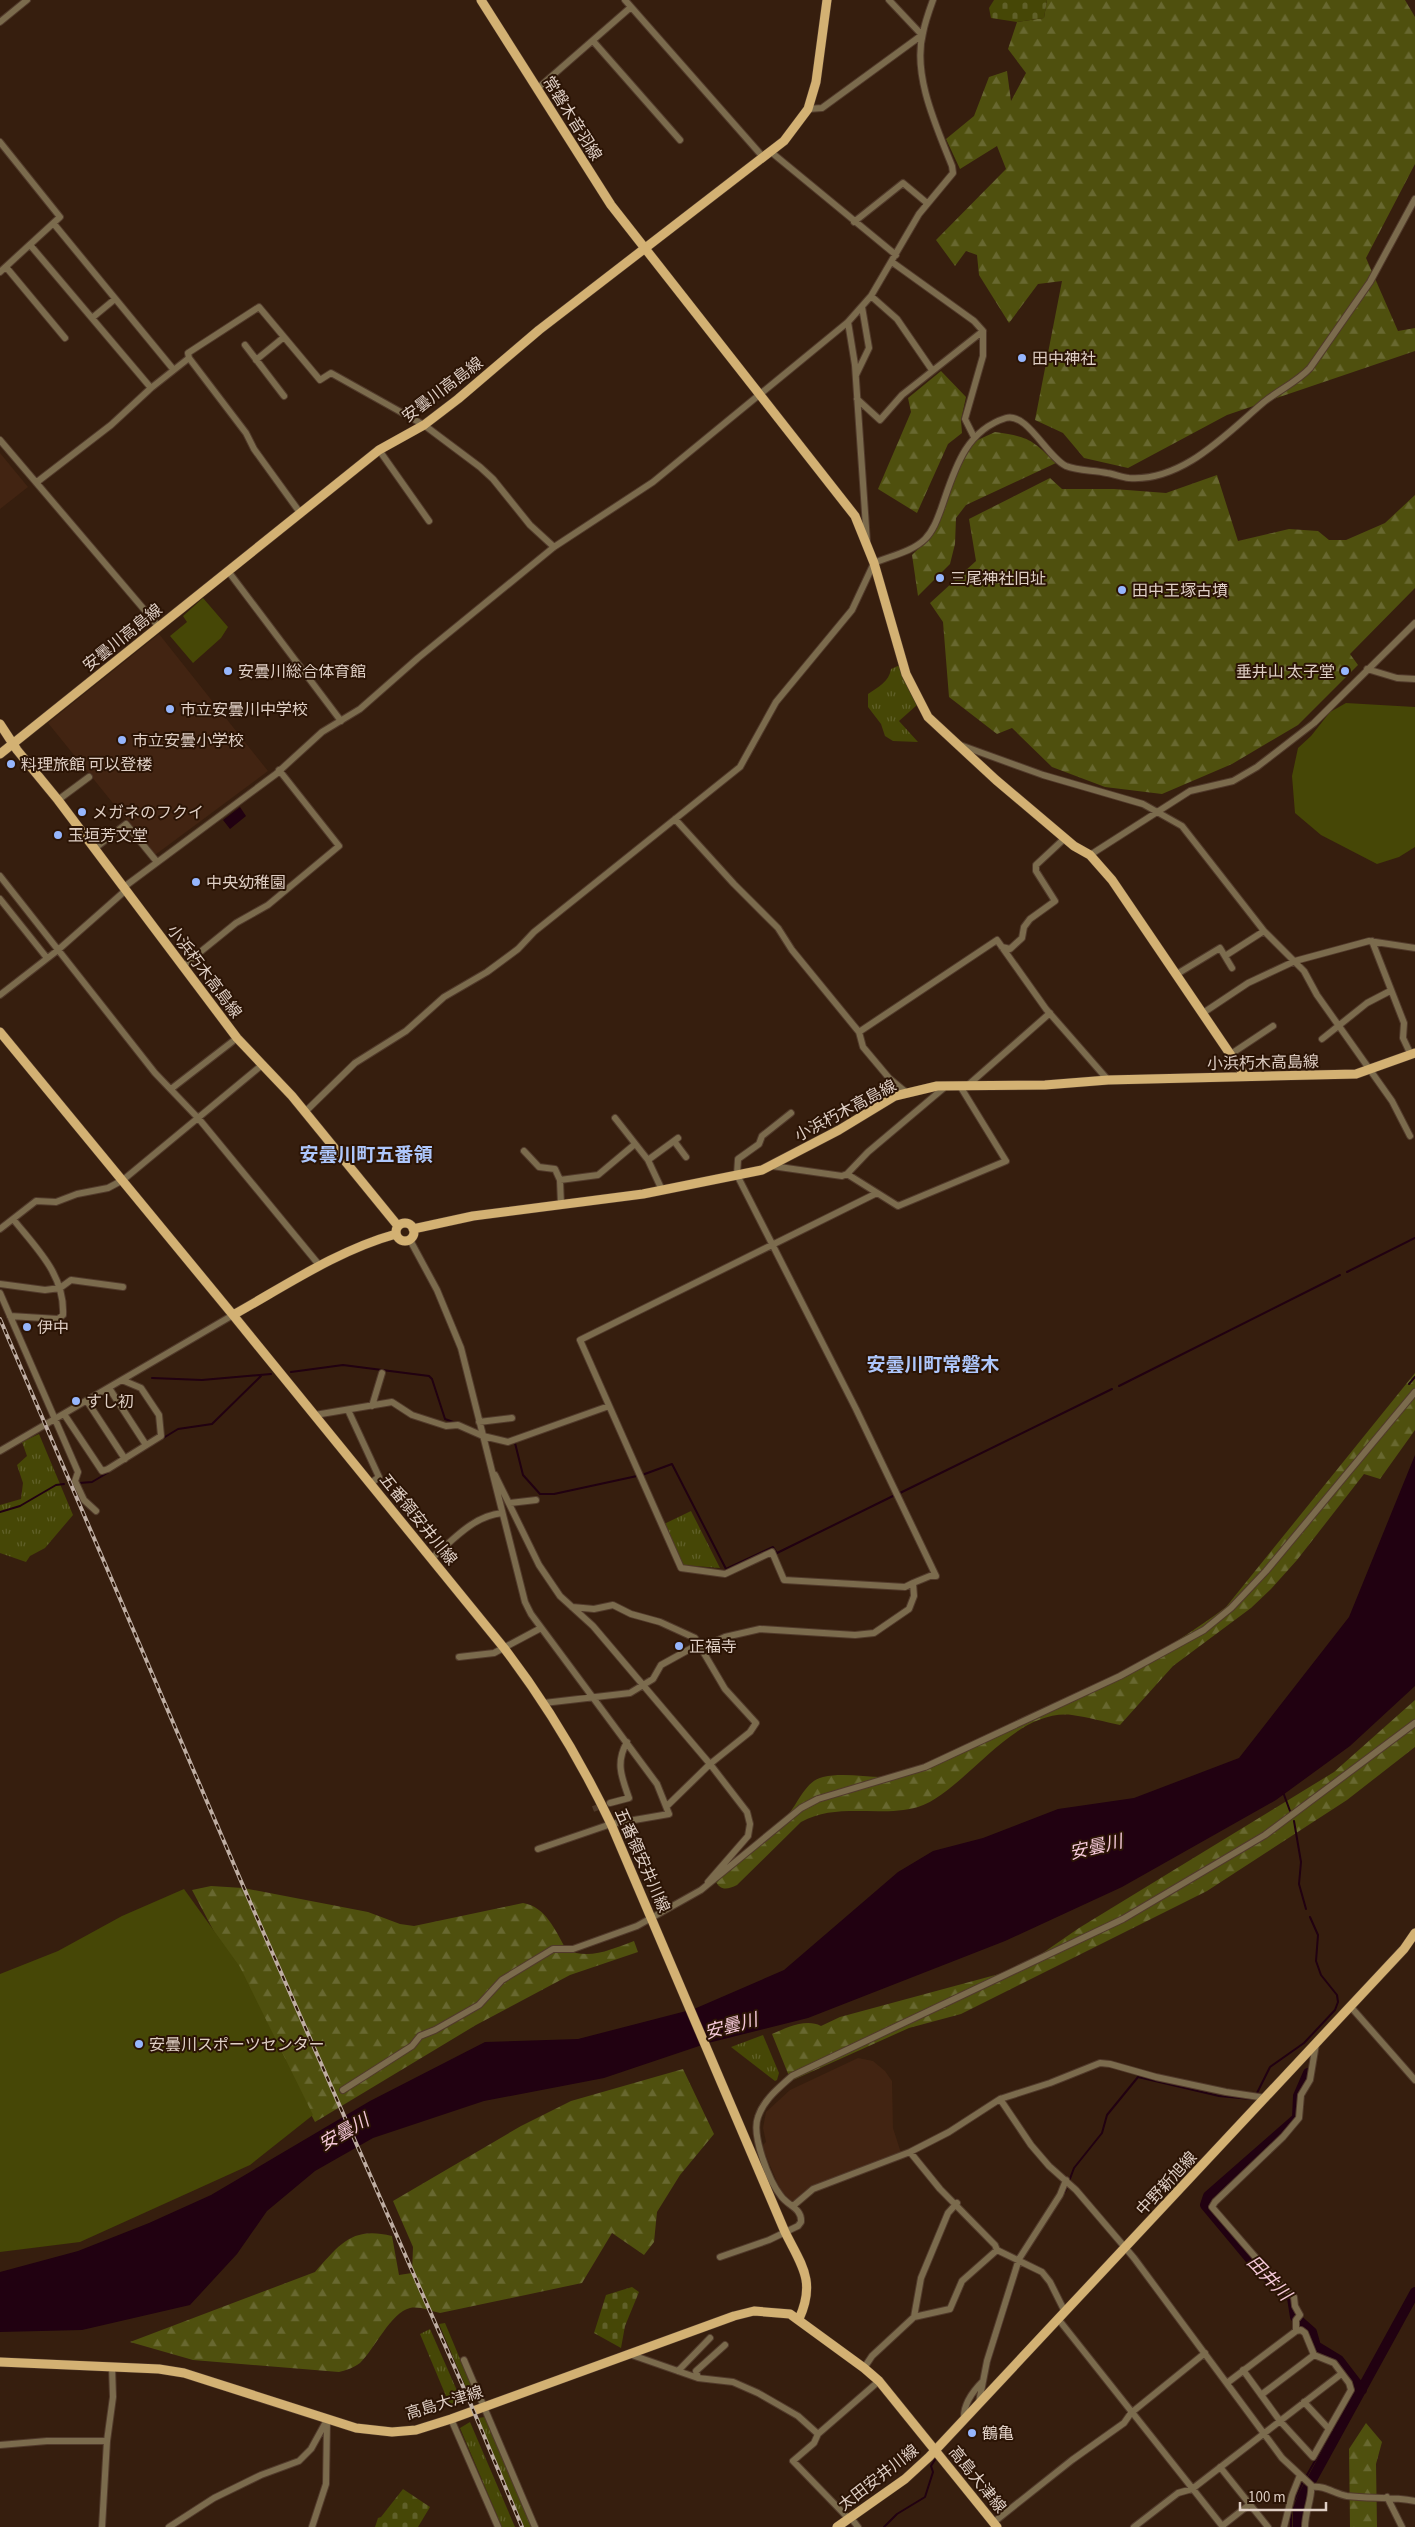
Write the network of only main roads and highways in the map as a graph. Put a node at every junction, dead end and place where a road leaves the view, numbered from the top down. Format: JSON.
{"nodes":[{"id":1,"x":481,"y":0,"type":"edge"},
{"id":2,"x":827,"y":0,"type":"edge"},
{"id":3,"x":646,"y":247,"type":"junction"},
{"id":4,"x":0,"y":724,"type":"edge"},
{"id":5,"x":13,"y":744,"type":"junction"},
{"id":6,"x":0,"y":754,"type":"edge"},
{"id":7,"x":0,"y":1032,"type":"edge"},
{"id":8,"x":1413,"y":1054,"type":"edge"},
{"id":9,"x":1245,"y":1076,"type":"junction"},
{"id":10,"x":413,"y":1229,"type":"junction"},
{"id":11,"x":397,"y":1230,"type":"junction"},
{"id":12,"x":233,"y":1315,"type":"junction"},
{"id":13,"x":1415,"y":1935,"type":"edge"},
{"id":14,"x":799,"y":2319,"type":"junction"},
{"id":15,"x":0,"y":2362,"type":"edge"},
{"id":16,"x":935,"y":2449,"type":"junction"},
{"id":17,"x":853,"y":2523,"type":"edge"},
{"id":18,"x":996,"y":2525,"type":"edge"},
{"id":19,"x":837,"y":2527,"type":"edge"}],
"edges":[{"from":1,"to":3,"type":"main road","name":"常磐木音羽線"},
{"from":2,"to":3,"type":"main road","name":"安曇川高島線"},
{"from":3,"to":5,"type":"main road","name":"安曇川高島線"},
{"from":3,"to":9,"type":"main road","name":"常磐木音羽線"},
{"from":4,"to":5,"type":"main road","name":"小浜朽木高島線"},
{"from":5,"to":6,"type":"main road","name":"安曇川高島線"},
{"from":5,"to":11,"type":"main road","name":"小浜朽木高島線"},
{"from":7,"to":12,"type":"main road"},
{"from":8,"to":9,"type":"main road","name":"小浜朽木高島線"},
{"from":9,"to":10,"type":"main road","name":"小浜朽木高島線"},
{"from":10,"to":11,"type":"main road","name":"小浜朽木高島線"},
{"from":10,"to":11,"type":"main road","name":"小浜朽木高島線"},
{"from":11,"to":12,"type":"main road"},
{"from":12,"to":14,"type":"main road","name":"五番領安井川線"},
{"from":13,"to":16,"type":"main road","name":"中野新旭線"},
{"from":14,"to":15,"type":"main road","name":"高島大津線"},
{"from":14,"to":16,"type":"main road"},
{"from":16,"to":17,"type":"main road","name":"太田安井川線"},
{"from":16,"to":18,"type":"main road","name":"高島大津線"},
{"from":17,"to":19,"type":"main road","name":"太田安井川線"}]}
